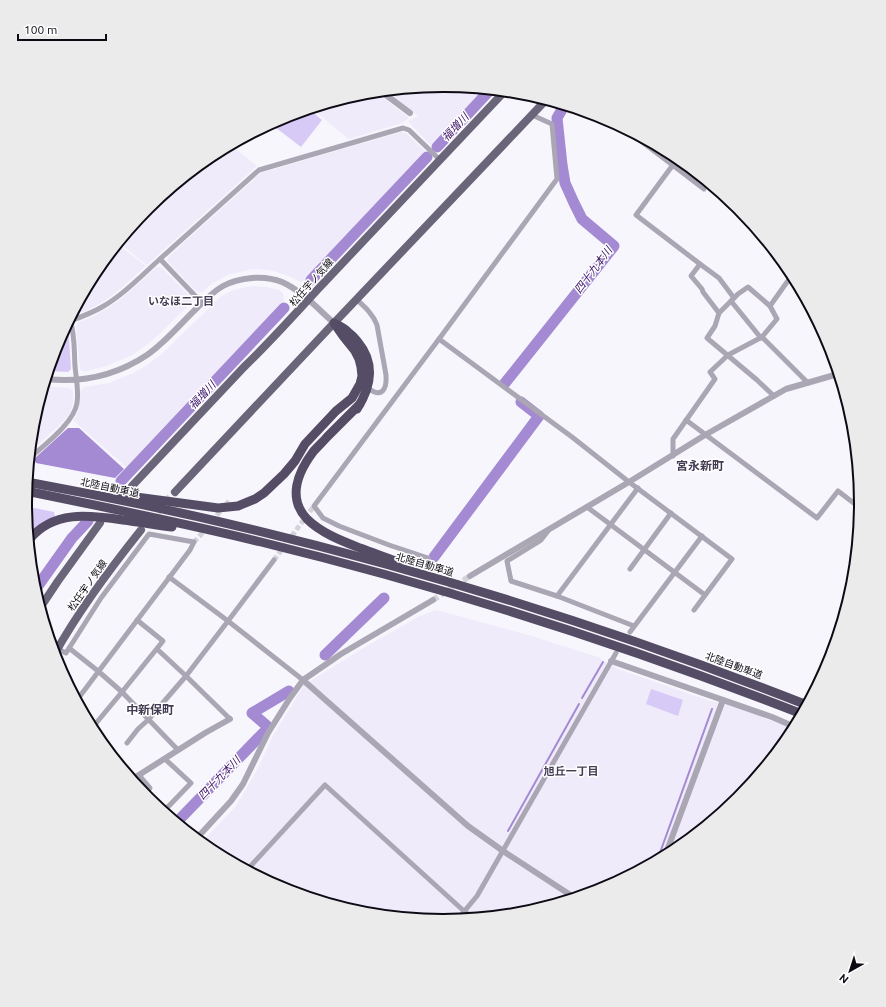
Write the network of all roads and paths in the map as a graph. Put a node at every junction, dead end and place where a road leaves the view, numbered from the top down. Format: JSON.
{"nodes":[{"id":1,"x":387,"y":96,"type":"edge"},
{"id":2,"x":500,"y":96,"type":"edge"},
{"id":3,"x":541,"y":105,"type":"edge"},
{"id":4,"x":410,"y":114,"type":"dead end"},
{"id":5,"x":532,"y":115,"type":"junction"},
{"id":6,"x":659,"y":155,"type":"edge"},
{"id":7,"x":440,"y":160,"type":"junction"},
{"id":8,"x":673,"y":166,"type":"junction"},
{"id":9,"x":704,"y":189,"type":"dead end"},
{"id":10,"x":160,"y":259,"type":"junction"},
{"id":11,"x":700,"y":264,"type":"junction"},
{"id":12,"x":788,"y":280,"type":"edge"},
{"id":13,"x":356,"y":299,"type":"junction"},
{"id":14,"x":733,"y":299,"type":"junction"},
{"id":15,"x":308,"y":300,"type":"junction"},
{"id":16,"x":202,"y":303,"type":"junction"},
{"id":17,"x":770,"y":306,"type":"junction"},
{"id":18,"x":719,"y":313,"type":"junction"},
{"id":19,"x":76,"y":318,"type":"edge"},
{"id":20,"x":334,"y":323,"type":"junction"},
{"id":21,"x":72,"y":327,"type":"edge"},
{"id":22,"x":761,"y":338,"type":"junction"},
{"id":23,"x":439,"y":339,"type":"junction"},
{"id":24,"x":728,"y":355,"type":"junction"},
{"id":25,"x":833,"y":375,"type":"edge"},
{"id":26,"x":51,"y":379,"type":"edge"},
{"id":27,"x":76,"y":380,"type":"junction"},
{"id":28,"x":808,"y":383,"type":"junction"},
{"id":29,"x":368,"y":388,"type":"junction"},
{"id":30,"x":774,"y":396,"type":"junction"},
{"id":31,"x":686,"y":420,"type":"junction"},
{"id":32,"x":705,"y":435,"type":"junction"},
{"id":33,"x":36,"y":453,"type":"edge"},
{"id":34,"x":673,"y":456,"type":"junction"},
{"id":35,"x":629,"y":482,"type":"junction"},
{"id":36,"x":33,"y":483,"type":"edge"},
{"id":37,"x":46,"y":485,"type":"junction"},
{"id":38,"x":132,"y":486,"type":"dead end"},
{"id":39,"x":638,"y":488,"type":"junction"},
{"id":40,"x":32,"y":492,"type":"edge"},
{"id":41,"x":175,"y":492,"type":"tunnel mouth"},
{"id":42,"x":854,"y":503,"type":"edge"},
{"id":43,"x":587,"y":507,"type":"junction"},
{"id":44,"x":671,"y":513,"type":"junction"},
{"id":45,"x":100,"y":523,"type":"dead end"},
{"id":46,"x":611,"y":525,"type":"junction"},
{"id":47,"x":141,"y":530,"type":"dead end"},
{"id":48,"x":549,"y":530,"type":"junction"},
{"id":49,"x":34,"y":535,"type":"edge"},
{"id":50,"x":702,"y":536,"type":"junction"},
{"id":51,"x":260,"y":542,"type":"junction"},
{"id":52,"x":644,"y":550,"type":"junction"},
{"id":53,"x":428,"y":558,"type":"dead end"},
{"id":54,"x":274,"y":560,"type":"tunnel mouth"},
{"id":55,"x":630,"y":569,"type":"dead end"},
{"id":56,"x":675,"y":573,"type":"junction"},
{"id":57,"x":470,"y":576,"type":"tunnel mouth"},
{"id":58,"x":169,"y":577,"type":"junction"},
{"id":59,"x":705,"y":595,"type":"junction"},
{"id":60,"x":557,"y":596,"type":"junction"},
{"id":61,"x":505,"y":599,"type":"junction"},
{"id":62,"x":433,"y":600,"type":"tunnel mouth"},
{"id":63,"x":44,"y":602,"type":"edge"},
{"id":64,"x":694,"y":610,"type":"dead end"},
{"id":65,"x":136,"y":620,"type":"junction"},
{"id":66,"x":228,"y":621,"type":"junction"},
{"id":67,"x":634,"y":626,"type":"junction"},
{"id":68,"x":630,"y":632,"type":"dead end"},
{"id":69,"x":58,"y":648,"type":"edge"},
{"id":70,"x":69,"y":648,"type":"junction"},
{"id":71,"x":157,"y":649,"type":"junction"},
{"id":72,"x":60,"y":652,"type":"edge"},
{"id":73,"x":616,"y":652,"type":"dead end"},
{"id":74,"x":611,"y":661,"type":"junction"},
{"id":75,"x":98,"y":671,"type":"junction"},
{"id":76,"x":186,"y":676,"type":"junction"},
{"id":77,"x":303,"y":680,"type":"junction"},
{"id":78,"x":122,"y":692,"type":"junction"},
{"id":79,"x":80,"y":695,"type":"edge"},
{"id":80,"x":723,"y":700,"type":"junction"},
{"id":81,"x":803,"y":702,"type":"edge"},
{"id":82,"x":797,"y":712,"type":"edge"},
{"id":83,"x":230,"y":719,"type":"joint"},
{"id":84,"x":148,"y":720,"type":"junction"},
{"id":85,"x":96,"y":725,"type":"edge"},
{"id":86,"x":789,"y":725,"type":"edge"},
{"id":87,"x":127,"y":743,"type":"dead end"},
{"id":88,"x":178,"y":750,"type":"junction"},
{"id":89,"x":165,"y":758,"type":"junction"},
{"id":90,"x":139,"y":775,"type":"junction"},
{"id":91,"x":137,"y":777,"type":"edge"},
{"id":92,"x":148,"y":790,"type":"edge"},
{"id":93,"x":167,"y":808,"type":"edge"},
{"id":94,"x":200,"y":835,"type":"edge"},
{"id":95,"x":670,"y":846,"type":"edge"},
{"id":96,"x":503,"y":851,"type":"junction"},
{"id":97,"x":250,"y":866,"type":"edge"},
{"id":98,"x":570,"y":894,"type":"edge"},
{"id":99,"x":465,"y":912,"type":"junction"},
{"id":100,"x":468,"y":914,"type":"edge"}],
"edges":[{"from":1,"to":4,"type":"street"},
{"from":2,"to":7,"type":"main road","name":"松任宇ノ気線"},
{"from":3,"to":5,"type":"main road"},
{"from":5,"to":13,"type":"main road"},
{"from":5,"to":23,"type":"street"},
{"from":6,"to":8,"type":"street"},
{"from":7,"to":10,"type":"street"},
{"from":7,"to":15,"type":"main road","name":"松任宇ノ気線"},
{"from":8,"to":9,"type":"street"},
{"from":8,"to":11,"type":"street"},
{"from":10,"to":16,"type":"street"},
{"from":10,"to":19,"type":"street"},
{"from":11,"to":14,"type":"street"},
{"from":11,"to":18,"type":"street"},
{"from":12,"to":17,"type":"street"},
{"from":13,"to":20,"type":"main road"},
{"from":13,"to":29,"type":"street"},
{"from":14,"to":17,"type":"street"},
{"from":14,"to":18,"type":"street"},
{"from":14,"to":22,"type":"street"},
{"from":15,"to":16,"type":"street"},
{"from":15,"to":20,"type":"street"},
{"from":15,"to":38,"type":"main road","name":"松任宇ノ気線"},
{"from":16,"to":27,"type":"street"},
{"from":17,"to":22,"type":"street"},
{"from":18,"to":24,"type":"street"},
{"from":20,"to":29,"type":"highway"},
{"from":20,"to":37,"type":"highway"},
{"from":20,"to":41,"type":"main road"},
{"from":21,"to":27,"type":"street"},
{"from":22,"to":24,"type":"street"},
{"from":22,"to":28,"type":"street"},
{"from":23,"to":35,"type":"street"},
{"from":23,"to":53,"type":"street"},
{"from":24,"to":30,"type":"street"},
{"from":24,"to":31,"type":"street"},
{"from":25,"to":28,"type":"street"},
{"from":26,"to":27,"type":"street"},
{"from":27,"to":33,"type":"street"},
{"from":28,"to":30,"type":"street"},
{"from":29,"to":61,"type":"highway"},
{"from":30,"to":32,"type":"street"},
{"from":31,"to":32,"type":"street"},
{"from":31,"to":34,"type":"street"},
{"from":32,"to":34,"type":"street"},
{"from":32,"to":42,"type":"street"},
{"from":34,"to":35,"type":"street"},
{"from":35,"to":39,"type":"street"},
{"from":35,"to":43,"type":"street"},
{"from":36,"to":37,"type":"highway","name":"北陸自動車道"},
{"from":37,"to":61,"type":"highway","name":"北陸自動車道"},
{"from":39,"to":44,"type":"street"},
{"from":39,"to":46,"type":"street"},
{"from":40,"to":51,"type":"highway","name":"北陸自動車道"},
{"from":43,"to":46,"type":"street"},
{"from":43,"to":48,"type":"street"},
{"from":44,"to":50,"type":"street"},
{"from":44,"to":52,"type":"street"},
{"from":45,"to":63,"type":"main road"},
{"from":46,"to":52,"type":"street"},
{"from":46,"to":60,"type":"street"},
{"from":47,"to":69,"type":"main road","name":"松任宇ノ気線"},
{"from":48,"to":57,"type":"street"},
{"from":48,"to":60,"type":"street"},
{"from":49,"to":51,"type":"highway"},
{"from":50,"to":56,"type":"street"},
{"from":50,"to":59,"type":"street"},
{"from":51,"to":82,"type":"highway","name":"北陸自動車道"},
{"from":52,"to":55,"type":"street"},
{"from":52,"to":56,"type":"street"},
{"from":54,"to":66,"type":"street"},
{"from":56,"to":59,"type":"street"},
{"from":56,"to":67,"type":"street"},
{"from":58,"to":65,"type":"street"},
{"from":58,"to":66,"type":"street"},
{"from":58,"to":70,"type":"street"},
{"from":59,"to":64,"type":"street"},
{"from":60,"to":67,"type":"street"},
{"from":61,"to":81,"type":"highway","name":"北陸自動車道"},
{"from":62,"to":77,"type":"street"},
{"from":65,"to":71,"type":"street"},
{"from":65,"to":75,"type":"street"},
{"from":66,"to":76,"type":"street"},
{"from":66,"to":77,"type":"street"},
{"from":67,"to":68,"type":"street"},
{"from":70,"to":72,"type":"street"},
{"from":70,"to":75,"type":"street"},
{"from":71,"to":76,"type":"street"},
{"from":71,"to":78,"type":"street"},
{"from":73,"to":74,"type":"street"},
{"from":74,"to":80,"type":"street"},
{"from":74,"to":96,"type":"street"},
{"from":75,"to":78,"type":"street"},
{"from":75,"to":79,"type":"street"},
{"from":76,"to":83,"type":"street"},
{"from":76,"to":84,"type":"street"},
{"from":77,"to":94,"type":"street"},
{"from":77,"to":96,"type":"street"},
{"from":78,"to":84,"type":"street"},
{"from":78,"to":85,"type":"street"},
{"from":80,"to":86,"type":"street"},
{"from":80,"to":95,"type":"street"},
{"from":83,"to":88,"type":"street"},
{"from":84,"to":87,"type":"street"},
{"from":84,"to":88,"type":"street"},
{"from":88,"to":89,"type":"street"},
{"from":89,"to":90,"type":"street"},
{"from":89,"to":93,"type":"street"},
{"from":90,"to":91,"type":"street"},
{"from":90,"to":92,"type":"street"},
{"from":96,"to":98,"type":"street"},
{"from":96,"to":99,"type":"street"},
{"from":97,"to":99,"type":"street"},
{"from":99,"to":100,"type":"street"}]}
